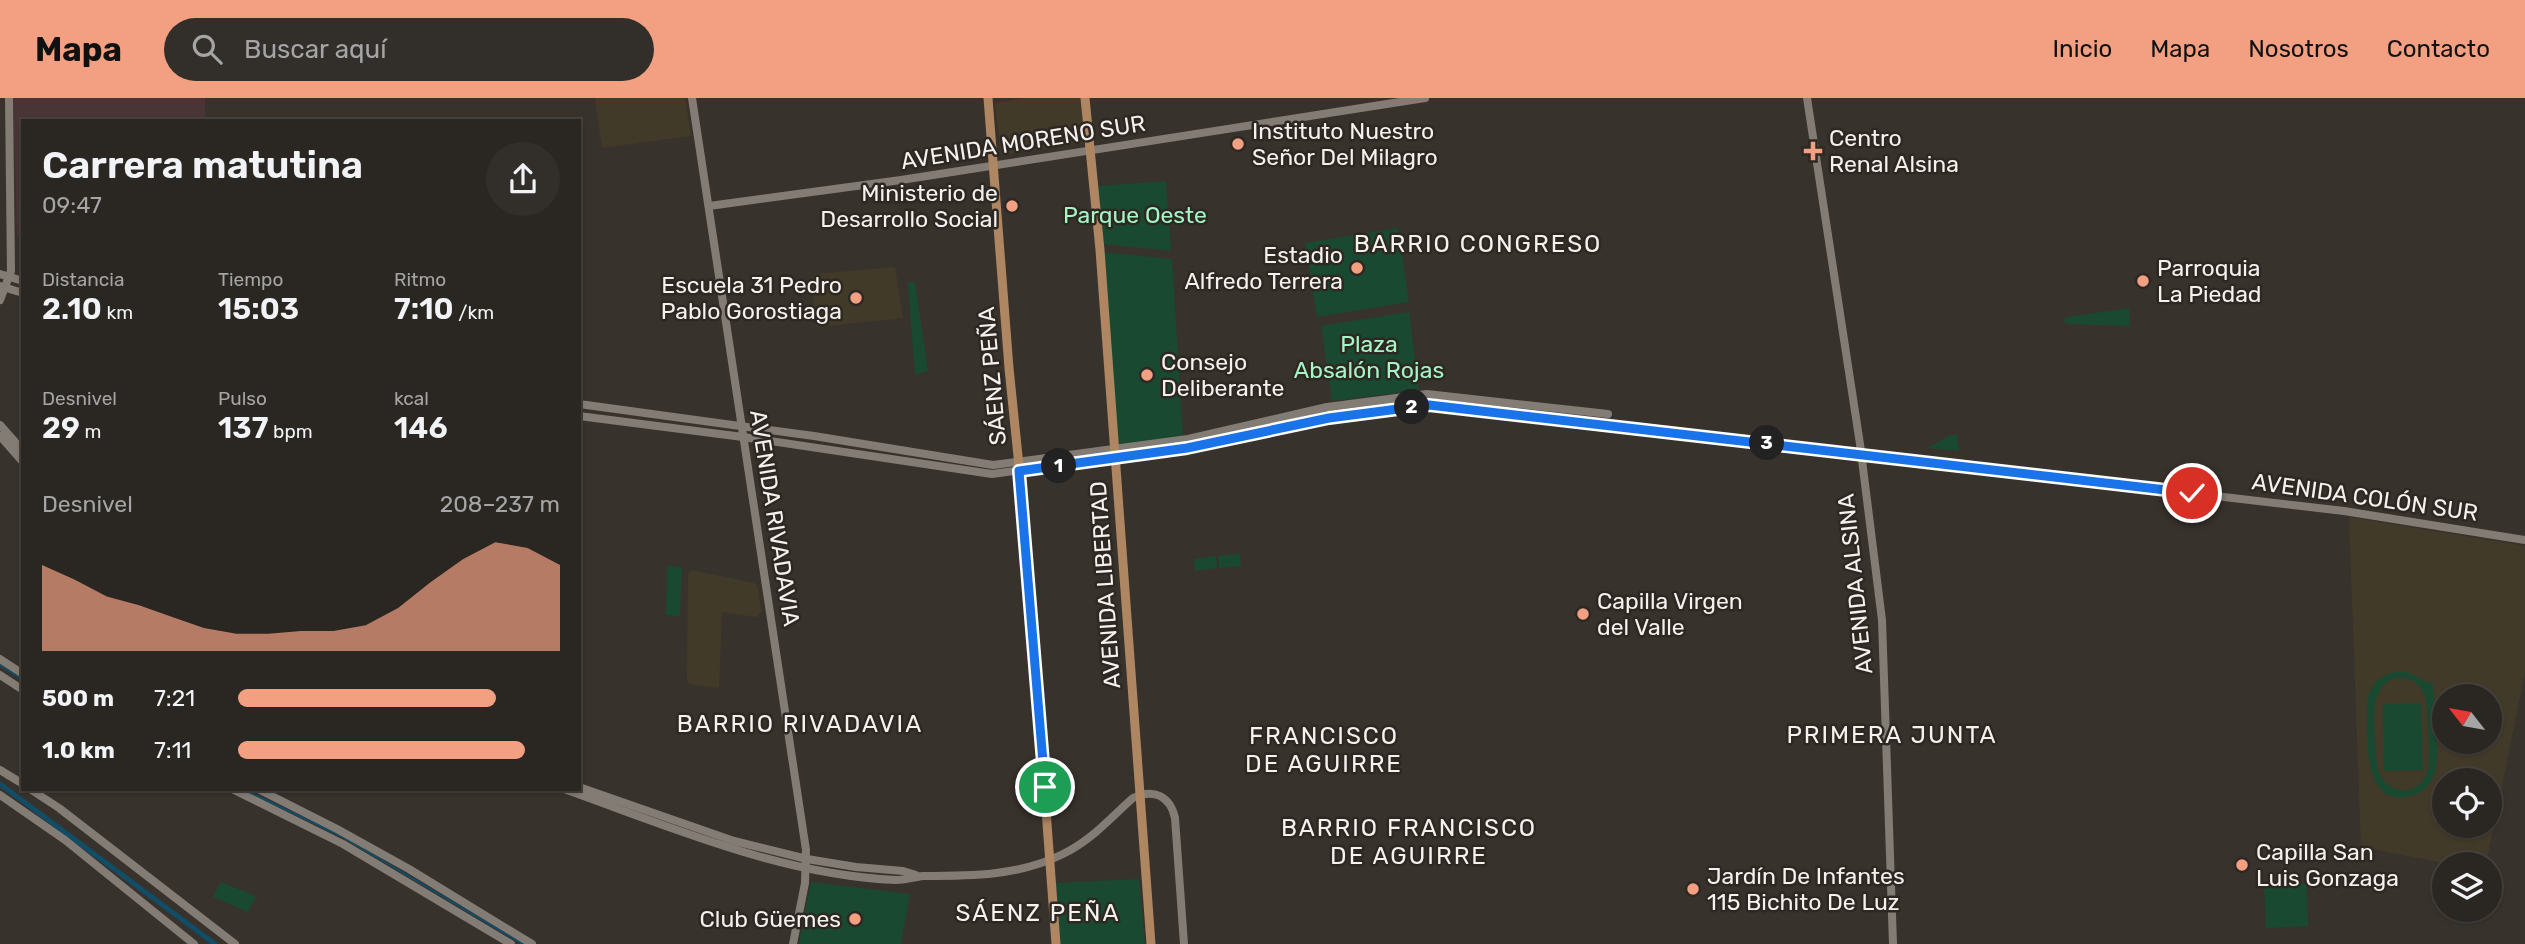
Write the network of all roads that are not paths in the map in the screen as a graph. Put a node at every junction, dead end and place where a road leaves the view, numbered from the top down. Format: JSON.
{"nodes":[{"id":1,"x":9,"y":98,"type":"edge"},
{"id":2,"x":692,"y":98,"type":"edge"},
{"id":3,"x":988,"y":98,"type":"edge"},
{"id":4,"x":1086,"y":98,"type":"edge"},
{"id":5,"x":1425,"y":98,"type":"edge"},
{"id":6,"x":1807,"y":98,"type":"edge"},
{"id":7,"x":1090,"y":151,"type":"junction"},
{"id":8,"x":995,"y":166,"type":"junction"},
{"id":9,"x":709,"y":206,"type":"junction"},
{"id":10,"x":0,"y":274,"type":"edge"},
{"id":11,"x":10,"y":277,"type":"junction"},
{"id":12,"x":21,"y":280,"type":"edge"},
{"id":13,"x":3,"y":287,"type":"edge"},
{"id":14,"x":21,"y":292,"type":"edge"},
{"id":15,"x":0,"y":300,"type":"edge"},
{"id":16,"x":581,"y":404,"type":"edge"},
{"id":17,"x":1608,"y":414,"type":"dead end"},
{"id":18,"x":581,"y":416,"type":"edge"},
{"id":19,"x":0,"y":425,"type":"edge"},
{"id":20,"x":741,"y":425,"type":"junction"},
{"id":21,"x":0,"y":436,"type":"edge"},
{"id":22,"x":743,"y":437,"type":"junction"},
{"id":23,"x":1114,"y":447,"type":"junction"},
{"id":24,"x":21,"y":449,"type":"edge"},
{"id":25,"x":1861,"y":454,"type":"junction"},
{"id":26,"x":1115,"y":458,"type":"junction"},
{"id":27,"x":21,"y":460,"type":"edge"},
{"id":28,"x":1019,"y":466,"type":"junction"},
{"id":29,"x":2525,"y":540,"type":"edge"},
{"id":30,"x":0,"y":659,"type":"edge"},
{"id":31,"x":21,"y":673,"type":"edge"},
{"id":32,"x":0,"y":675,"type":"edge"},
{"id":33,"x":21,"y":689,"type":"edge"},
{"id":34,"x":0,"y":770,"type":"edge"},
{"id":35,"x":21,"y":783,"type":"edge"},
{"id":36,"x":581,"y":788,"type":"edge"},
{"id":37,"x":33,"y":791,"type":"edge"},
{"id":38,"x":236,"y":791,"type":"edge"},
{"id":39,"x":262,"y":791,"type":"edge"},
{"id":40,"x":570,"y":791,"type":"edge"},
{"id":41,"x":0,"y":795,"type":"edge"},
{"id":42,"x":806,"y":863,"type":"junction"},
{"id":43,"x":194,"y":944,"type":"edge"},
{"id":44,"x":235,"y":944,"type":"edge"},
{"id":45,"x":511,"y":944,"type":"edge"},
{"id":46,"x":532,"y":944,"type":"edge"},
{"id":47,"x":793,"y":944,"type":"edge"},
{"id":48,"x":1056,"y":944,"type":"edge"},
{"id":49,"x":1151,"y":944,"type":"edge"},
{"id":50,"x":1185,"y":944,"type":"edge"},
{"id":51,"x":1893,"y":944,"type":"edge"}],
"edges":[{"from":1,"to":11,"type":"main road"},
{"from":2,"to":9,"type":"main road","name":"AVENIDA RIVADAVIA"},
{"from":3,"to":8,"type":"main road","name":"SÁENZ PEÑA"},
{"from":4,"to":7,"type":"main road","name":"AVENIDA LIBERTAD"},
{"from":5,"to":7,"type":"main road","name":"AVENIDA MORENO SUR"},
{"from":6,"to":25,"type":"main road","name":"AVENIDA ALSINA"},
{"from":7,"to":8,"type":"main road","name":"AVENIDA MORENO SUR"},
{"from":7,"to":23,"type":"main road","name":"AVENIDA LIBERTAD"},
{"from":8,"to":9,"type":"main road","name":"AVENIDA MORENO SUR"},
{"from":8,"to":28,"type":"main road","name":"SÁENZ PEÑA"},
{"from":9,"to":20,"type":"main road","name":"AVENIDA RIVADAVIA"},
{"from":10,"to":11,"type":"main road"},
{"from":11,"to":12,"type":"main road"},
{"from":11,"to":13,"type":"main road"},
{"from":13,"to":14,"type":"main road"},
{"from":13,"to":15,"type":"main road"},
{"from":16,"to":20,"type":"main road","name":"AVENIDA COLÓN SUR"},
{"from":17,"to":23,"type":"main road","name":"AVENIDA COLÓN SUR"},
{"from":18,"to":22,"type":"main road","name":"AVENIDA COLÓN SUR"},
{"from":19,"to":24,"type":"main road"},
{"from":20,"to":22,"type":"main road","name":"AVENIDA RIVADAVIA"},
{"from":20,"to":28,"type":"main road","name":"AVENIDA COLÓN SUR"},
{"from":21,"to":27,"type":"main road"},
{"from":22,"to":28,"type":"main road","name":"AVENIDA COLÓN SUR"},
{"from":22,"to":42,"type":"main road","name":"AVENIDA RIVADAVIA"},
{"from":23,"to":26,"type":"main road","name":"AVENIDA LIBERTAD"},
{"from":23,"to":28,"type":"main road","name":"AVENIDA COLÓN SUR"},
{"from":25,"to":26,"type":"main road","name":"AVENIDA COLÓN SUR"},
{"from":25,"to":29,"type":"main road","name":"AVENIDA COLÓN SUR"},
{"from":25,"to":51,"type":"main road","name":"AVENIDA ALSINA"},
{"from":26,"to":28,"type":"main road","name":"AVENIDA COLÓN SUR"},
{"from":26,"to":49,"type":"main road","name":"AVENIDA LIBERTAD"},
{"from":28,"to":48,"type":"main road","name":"SÁENZ PEÑA"},
{"from":30,"to":31,"type":"main road"},
{"from":32,"to":33,"type":"main road"},
{"from":34,"to":35,"type":"main road"},
{"from":36,"to":42,"type":"main road"},
{"from":37,"to":44,"type":"main road"},
{"from":38,"to":45,"type":"main road"},
{"from":39,"to":46,"type":"main road"},
{"from":40,"to":42,"type":"main road"},
{"from":41,"to":43,"type":"main road"},
{"from":42,"to":47,"type":"main road","name":"AVENIDA RIVADAVIA"},
{"from":42,"to":50,"type":"main road"}]}
